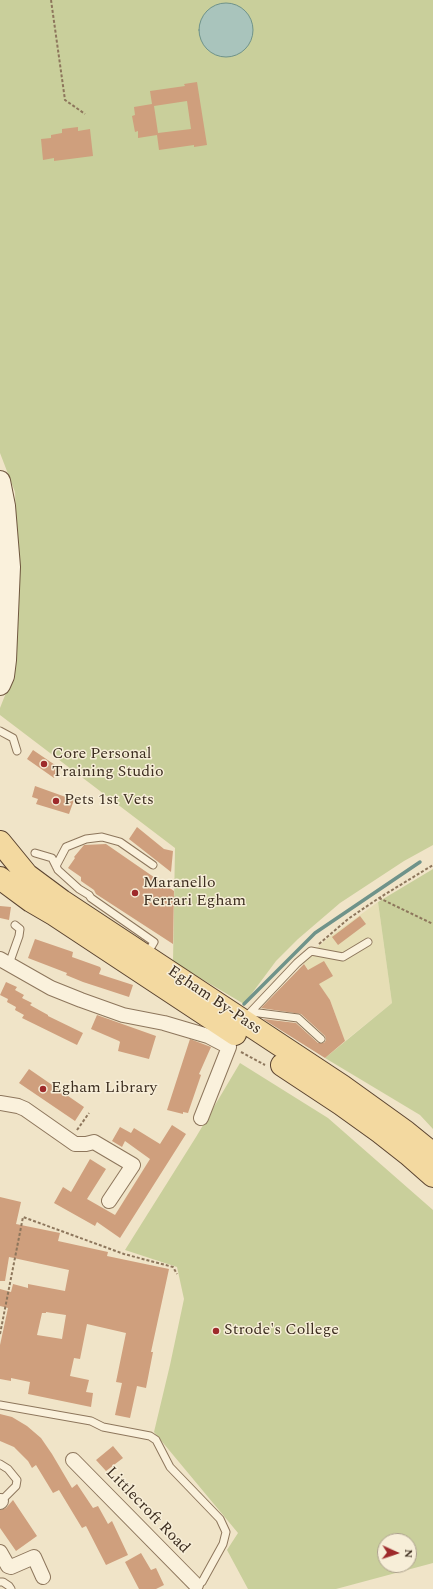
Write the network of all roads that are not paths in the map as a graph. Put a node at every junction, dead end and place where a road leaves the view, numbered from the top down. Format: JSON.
{"nodes":[{"id":1,"x":0,"y":482,"type":"edge"},
{"id":2,"x":0,"y":686,"type":"edge"},
{"id":3,"x":0,"y":730,"type":"edge"},
{"id":4,"x":17,"y":751,"type":"dead end"},
{"id":5,"x":0,"y":842,"type":"edge"},
{"id":6,"x":35,"y":853,"type":"dead end"},
{"id":7,"x":153,"y":865,"type":"dead end"},
{"id":8,"x":56,"y":866,"type":"junction"},
{"id":9,"x":0,"y":878,"type":"edge"},
{"id":10,"x":81,"y":900,"type":"junction"},
{"id":11,"x":15,"y":925,"type":"dead end"},
{"id":12,"x":368,"y":942,"type":"dead end"},
{"id":13,"x":5,"y":961,"type":"edge"},
{"id":14,"x":247,"y":1017,"type":"junction"},
{"id":15,"x":321,"y":1039,"type":"dead end"},
{"id":16,"x":0,"y":1103,"type":"edge"},
{"id":17,"x":202,"y":1118,"type":"dead end"},
{"id":18,"x":433,"y":1154,"type":"edge"},
{"id":19,"x":433,"y":1176,"type":"edge"},
{"id":20,"x":109,"y":1201,"type":"dead end"},
{"id":21,"x":0,"y":1405,"type":"edge"},
{"id":22,"x":73,"y":1460,"type":"dead end"},
{"id":23,"x":0,"y":1464,"type":"edge"},
{"id":24,"x":0,"y":1501,"type":"edge"},
{"id":25,"x":0,"y":1552,"type":"edge"},
{"id":26,"x":43,"y":1577,"type":"dead end"},
{"id":27,"x":0,"y":1582,"type":"edge"},
{"id":28,"x":194,"y":1588,"type":"edge"},
{"id":29,"x":10,"y":1589,"type":"edge"}],
"edges":[{"from":1,"to":2,"type":"street"},
{"from":3,"to":4,"type":"lane"},
{"from":5,"to":10,"type":"main road","name":"Egham By-Pass"},
{"from":6,"to":8,"type":"lane"},
{"from":7,"to":8,"type":"lane"},
{"from":8,"to":10,"type":"lane"},
{"from":9,"to":19,"type":"main road","name":"Egham By-Pass"},
{"from":10,"to":14,"type":"main road","name":"Egham By-Pass"},
{"from":11,"to":13,"type":"lane"},
{"from":12,"to":14,"type":"lane"},
{"from":13,"to":17,"type":"street"},
{"from":14,"to":15,"type":"lane"},
{"from":14,"to":18,"type":"main road","name":"Egham By-Pass"},
{"from":16,"to":20,"type":"street"},
{"from":21,"to":28,"type":"lane"},
{"from":22,"to":28,"type":"street","name":"Littlecroft Road"},
{"from":23,"to":24,"type":"lane"},
{"from":25,"to":26,"type":"street"},
{"from":27,"to":29,"type":"lane"}]}
